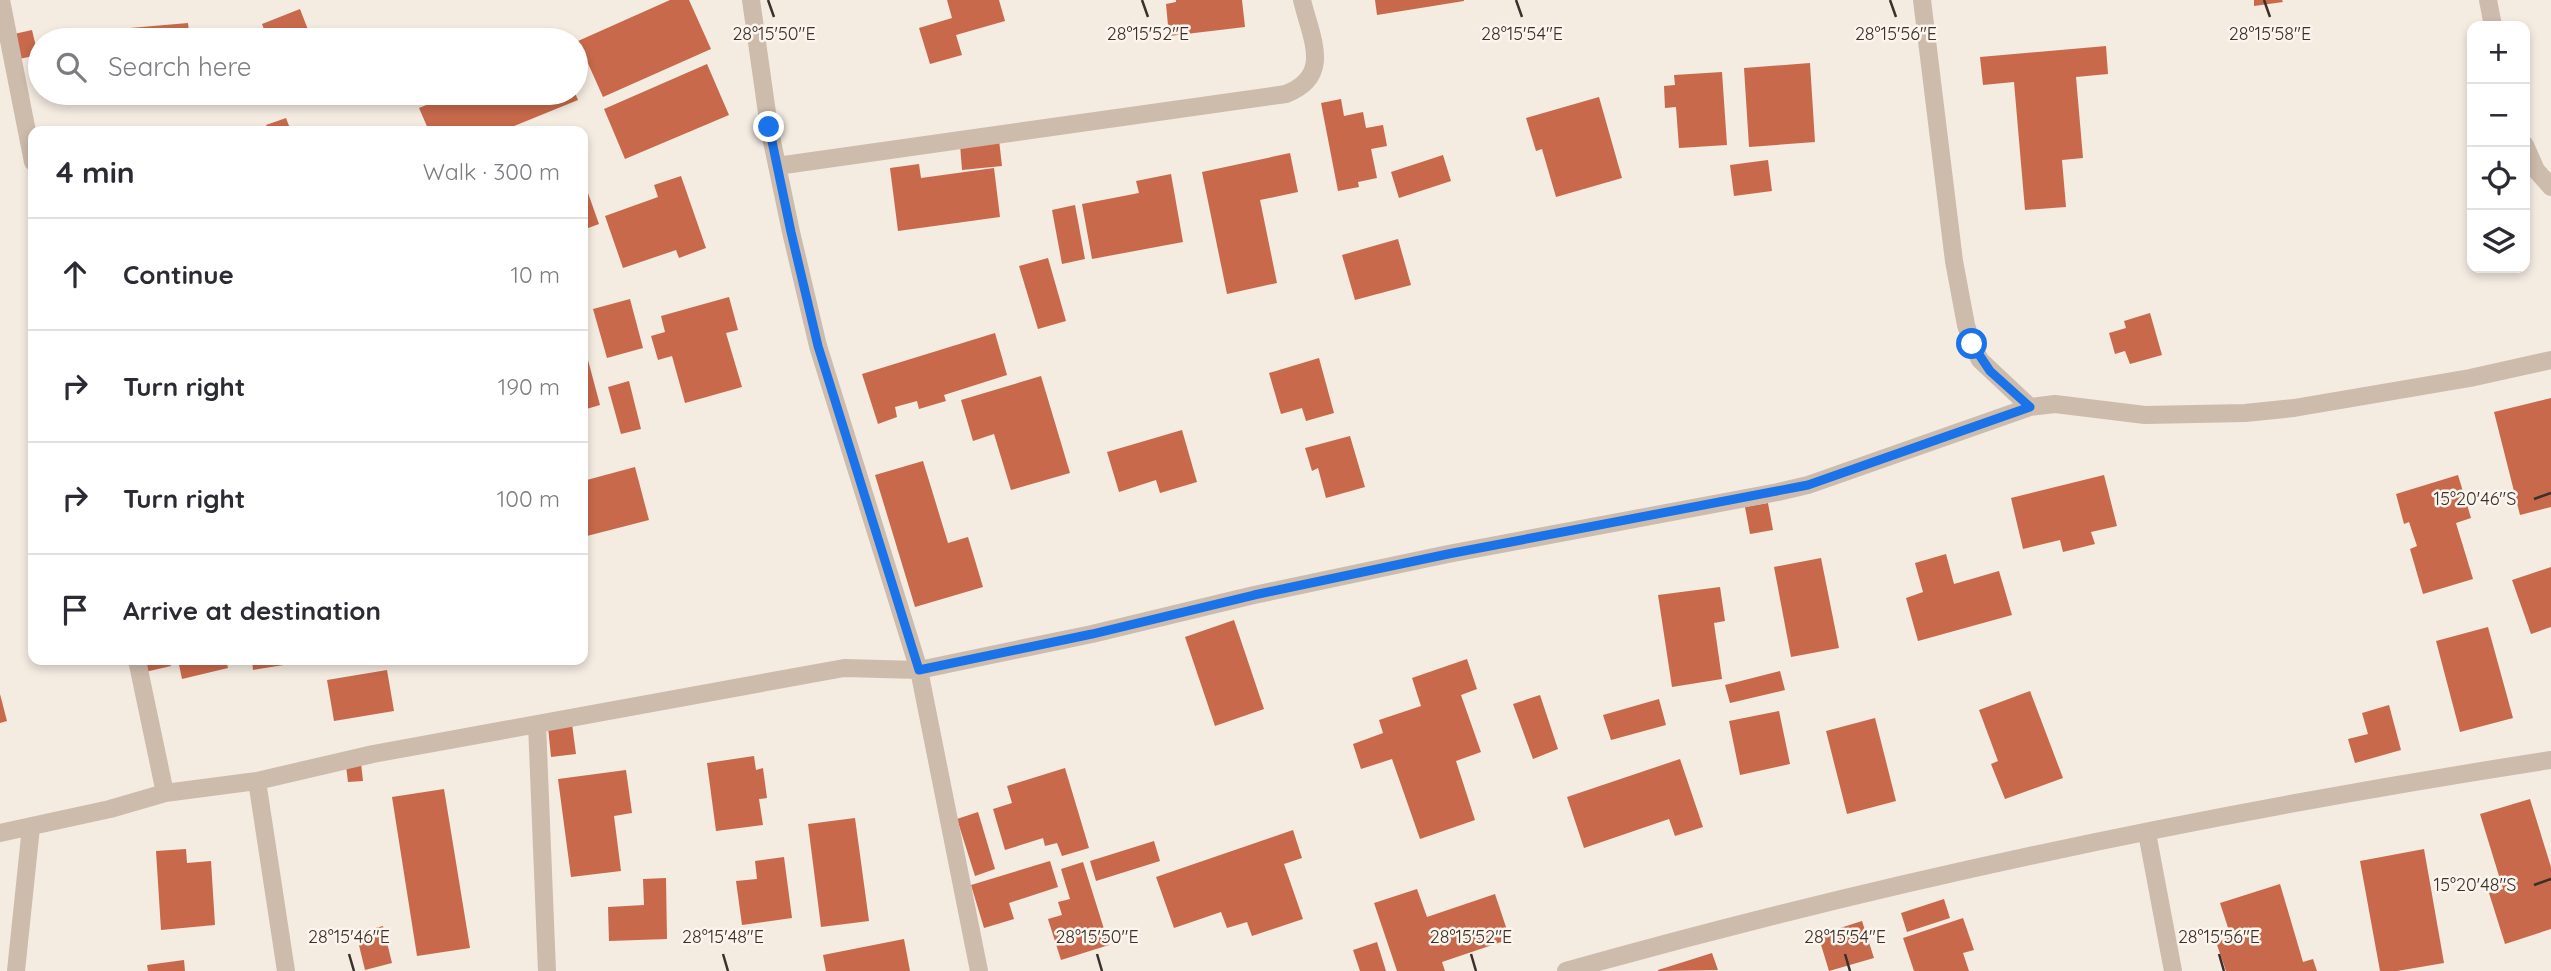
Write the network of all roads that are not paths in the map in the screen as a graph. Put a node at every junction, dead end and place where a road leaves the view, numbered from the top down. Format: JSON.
{"nodes":[{"id":1,"x":1,"y":0,"type":"edge"},
{"id":2,"x":751,"y":0,"type":"edge"},
{"id":3,"x":1302,"y":0,"type":"edge"},
{"id":4,"x":1922,"y":0,"type":"edge"},
{"id":5,"x":2488,"y":0,"type":"edge"},
{"id":6,"x":2492,"y":21,"type":"edge"},
{"id":7,"x":28,"y":137,"type":"edge"},
{"id":8,"x":2526,"y":147,"type":"edge"},
{"id":9,"x":777,"y":166,"type":"junction"},
{"id":10,"x":2551,"y":187,"type":"edge"},
{"id":11,"x":2551,"y":360,"type":"edge"},
{"id":12,"x":2030,"y":407,"type":"junction"},
{"id":13,"x":138,"y":665,"type":"edge"},
{"id":14,"x":919,"y":670,"type":"junction"},
{"id":15,"x":537,"y":724,"type":"junction"},
{"id":16,"x":2551,"y":760,"type":"edge"},
{"id":17,"x":257,"y":781,"type":"junction"},
{"id":18,"x":165,"y":793,"type":"junction"},
{"id":19,"x":32,"y":827,"type":"junction"},
{"id":20,"x":0,"y":833,"type":"edge"},
{"id":21,"x":2147,"y":833,"type":"junction"},
{"id":22,"x":16,"y":971,"type":"edge"},
{"id":23,"x":286,"y":971,"type":"edge"},
{"id":24,"x":547,"y":971,"type":"edge"},
{"id":25,"x":979,"y":971,"type":"edge"},
{"id":26,"x":1566,"y":971,"type":"edge"},
{"id":27,"x":2173,"y":971,"type":"edge"}],
"edges":[{"from":1,"to":7,"type":"street"},
{"from":2,"to":9,"type":"street"},
{"from":3,"to":9,"type":"street"},
{"from":4,"to":12,"type":"street"},
{"from":5,"to":6,"type":"street"},
{"from":8,"to":10,"type":"street"},
{"from":9,"to":14,"type":"street"},
{"from":11,"to":12,"type":"street"},
{"from":12,"to":14,"type":"street"},
{"from":13,"to":18,"type":"street"},
{"from":14,"to":15,"type":"street"},
{"from":14,"to":25,"type":"street"},
{"from":15,"to":17,"type":"street"},
{"from":15,"to":24,"type":"street"},
{"from":16,"to":21,"type":"street"},
{"from":17,"to":18,"type":"street"},
{"from":17,"to":23,"type":"street"},
{"from":18,"to":19,"type":"street"},
{"from":19,"to":20,"type":"street"},
{"from":19,"to":22,"type":"street"},
{"from":21,"to":26,"type":"street"},
{"from":21,"to":27,"type":"street"}]}
